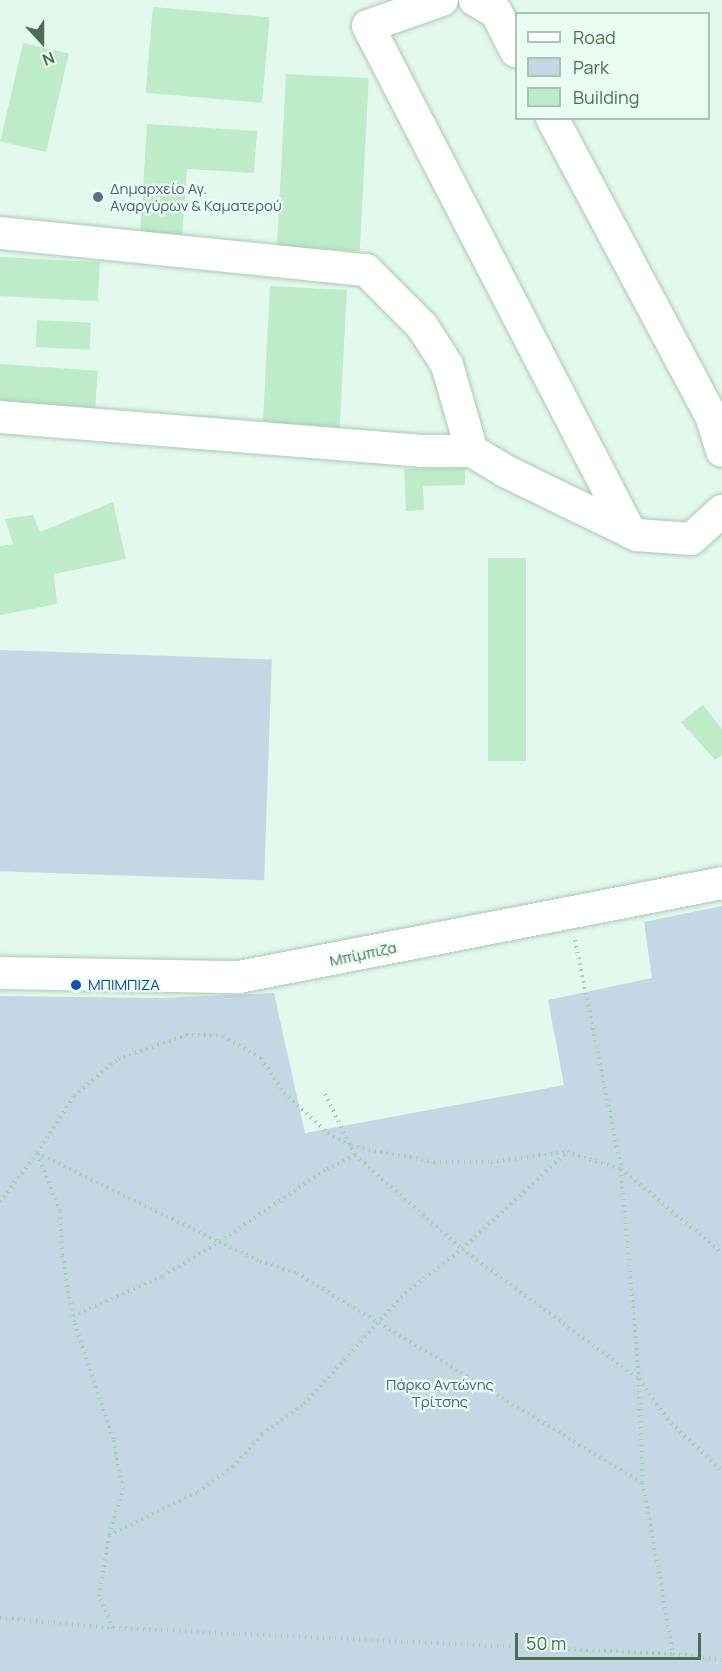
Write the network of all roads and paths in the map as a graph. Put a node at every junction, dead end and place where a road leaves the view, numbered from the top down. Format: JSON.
{"nodes":[{"id":1,"x":442,"y":0,"type":"edge"},
{"id":2,"x":475,"y":0,"type":"edge"},
{"id":3,"x":515,"y":49,"type":"edge"},
{"id":4,"x":553,"y":120,"type":"edge"},
{"id":5,"x":0,"y":233,"type":"edge"},
{"id":6,"x":0,"y":417,"type":"edge"},
{"id":7,"x":472,"y":451,"type":"junction"},
{"id":8,"x":722,"y":451,"type":"edge"},
{"id":9,"x":722,"y":512,"type":"edge"},
{"id":10,"x":630,"y":532,"type":"junction"},
{"id":11,"x":722,"y":884,"type":"edge"},
{"id":12,"x":570,"y":912,"type":"junction"},
{"id":13,"x":0,"y":973,"type":"edge"},
{"id":14,"x":325,"y":1094,"type":"dead end"},
{"id":15,"x":351,"y":1146,"type":"junction"},
{"id":16,"x":37,"y":1152,"type":"junction"},
{"id":17,"x":567,"y":1152,"type":"junction"},
{"id":18,"x":356,"y":1155,"type":"junction"},
{"id":19,"x":621,"y":1169,"type":"junction"},
{"id":20,"x":0,"y":1202,"type":"edge"},
{"id":21,"x":219,"y":1242,"type":"junction"},
{"id":22,"x":462,"y":1249,"type":"junction"},
{"id":23,"x":722,"y":1253,"type":"edge"},
{"id":24,"x":73,"y":1316,"type":"junction"},
{"id":25,"x":380,"y":1322,"type":"junction"},
{"id":26,"x":639,"y":1379,"type":"junction"},
{"id":27,"x":722,"y":1471,"type":"edge"},
{"id":28,"x":643,"y":1483,"type":"junction"},
{"id":29,"x":109,"y":1534,"type":"junction"},
{"id":30,"x":0,"y":1618,"type":"edge"},
{"id":31,"x":113,"y":1628,"type":"junction"},
{"id":32,"x":673,"y":1654,"type":"junction"},
{"id":33,"x":722,"y":1660,"type":"edge"}],
"edges":[{"from":1,"to":10,"type":"street"},
{"from":2,"to":3,"type":"street"},
{"from":4,"to":8,"type":"street"},
{"from":5,"to":7,"type":"street"},
{"from":6,"to":7,"type":"street"},
{"from":7,"to":10,"type":"street"},
{"from":9,"to":10,"type":"street"},
{"from":11,"to":12,"type":"street","name":"Μπίμπιζα"},
{"from":12,"to":13,"type":"street","name":"Μπίμπιζα"},
{"from":12,"to":19,"type":"path"},
{"from":14,"to":15,"type":"path"},
{"from":15,"to":16,"type":"path"},
{"from":15,"to":17,"type":"path"},
{"from":15,"to":18,"type":"path"},
{"from":16,"to":20,"type":"path"},
{"from":16,"to":21,"type":"path"},
{"from":16,"to":24,"type":"path"},
{"from":17,"to":19,"type":"path"},
{"from":17,"to":22,"type":"path"},
{"from":18,"to":21,"type":"path"},
{"from":18,"to":22,"type":"path"},
{"from":19,"to":23,"type":"path"},
{"from":19,"to":26,"type":"path"},
{"from":21,"to":24,"type":"path"},
{"from":21,"to":25,"type":"path"},
{"from":22,"to":25,"type":"path"},
{"from":22,"to":26,"type":"path"},
{"from":24,"to":29,"type":"path"},
{"from":25,"to":28,"type":"path"},
{"from":25,"to":29,"type":"path"},
{"from":26,"to":27,"type":"path"},
{"from":26,"to":28,"type":"path"},
{"from":28,"to":32,"type":"path"},
{"from":29,"to":31,"type":"path"},
{"from":30,"to":31,"type":"path"},
{"from":31,"to":32,"type":"path"},
{"from":32,"to":33,"type":"path"}]}
